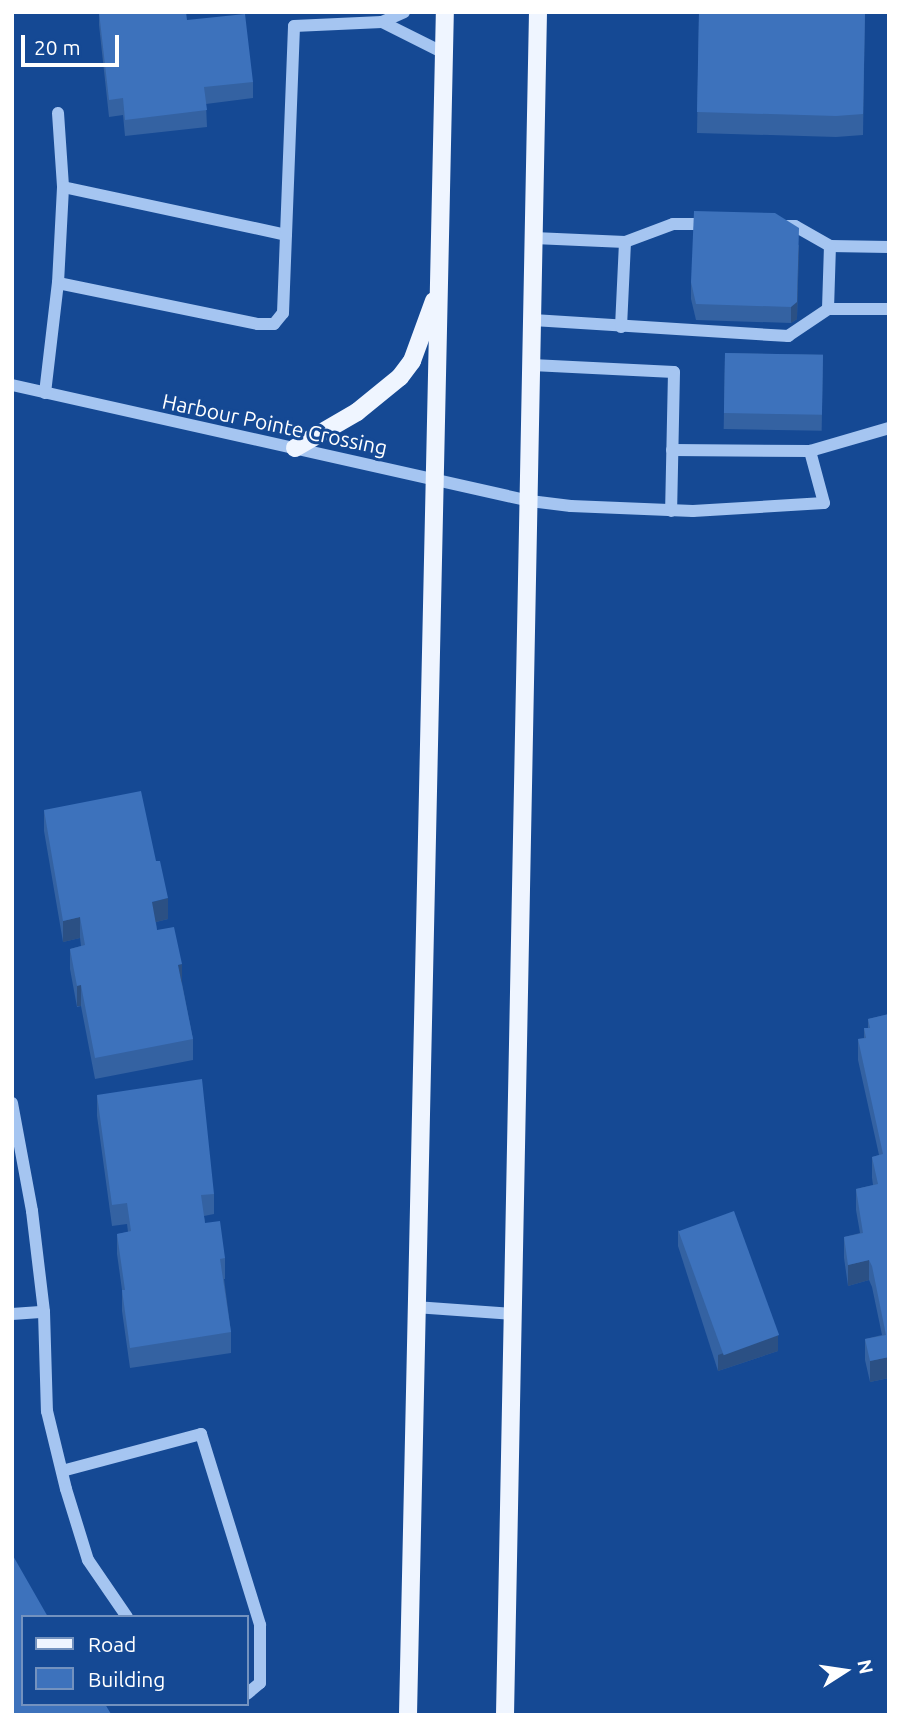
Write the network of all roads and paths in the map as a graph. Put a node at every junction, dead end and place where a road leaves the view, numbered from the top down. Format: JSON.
{"nodes":[{"id":1,"x":293,"y":12,"type":"edge"},
{"id":2,"x":404,"y":12,"type":"edge"},
{"id":3,"x":444,"y":12,"type":"edge"},
{"id":4,"x":538,"y":12,"type":"edge"},
{"id":5,"x":382,"y":22,"type":"junction"},
{"id":6,"x":294,"y":26,"type":"junction"},
{"id":7,"x":444,"y":53,"type":"junction"},
{"id":8,"x":58,"y":113,"type":"dead end"},
{"id":9,"x":63,"y":187,"type":"junction"},
{"id":10,"x":727,"y":225,"type":"edge"},
{"id":11,"x":768,"y":225,"type":"edge"},
{"id":12,"x":286,"y":235,"type":"junction"},
{"id":13,"x":534,"y":238,"type":"junction"},
{"id":14,"x":625,"y":242,"type":"junction"},
{"id":15,"x":830,"y":246,"type":"junction"},
{"id":16,"x":889,"y":247,"type":"edge"},
{"id":17,"x":440,"y":281,"type":"junction"},
{"id":18,"x":58,"y":283,"type":"junction"},
{"id":19,"x":828,"y":309,"type":"junction"},
{"id":20,"x":889,"y":309,"type":"edge"},
{"id":21,"x":533,"y":320,"type":"junction"},
{"id":22,"x":621,"y":327,"type":"junction"},
{"id":23,"x":532,"y":365,"type":"junction"},
{"id":24,"x":12,"y":385,"type":"edge"},
{"id":25,"x":45,"y":393,"type":"junction"},
{"id":26,"x":889,"y":428,"type":"edge"},
{"id":27,"x":295,"y":448,"type":"junction"},
{"id":28,"x":672,"y":450,"type":"junction"},
{"id":29,"x":810,"y":451,"type":"junction"},
{"id":30,"x":436,"y":479,"type":"junction"},
{"id":31,"x":530,"y":500,"type":"junction"},
{"id":32,"x":671,"y":510,"type":"junction"},
{"id":33,"x":12,"y":1103,"type":"edge"},
{"id":34,"x":26,"y":1178,"type":"junction"},
{"id":35,"x":12,"y":1179,"type":"edge"},
{"id":36,"x":415,"y":1307,"type":"junction"},
{"id":37,"x":44,"y":1312,"type":"junction"},
{"id":38,"x":12,"y":1314,"type":"edge"},
{"id":39,"x":513,"y":1314,"type":"junction"},
{"id":40,"x":62,"y":1471,"type":"junction"},
{"id":41,"x":126,"y":1615,"type":"edge"},
{"id":42,"x":248,"y":1693,"type":"edge"},
{"id":43,"x":408,"y":1715,"type":"edge"},
{"id":44,"x":505,"y":1715,"type":"edge"}],
"edges":[{"from":1,"to":6,"type":"street"},
{"from":2,"to":5,"type":"street"},
{"from":3,"to":7,"type":"main road"},
{"from":4,"to":13,"type":"main road"},
{"from":5,"to":6,"type":"street"},
{"from":5,"to":7,"type":"street"},
{"from":6,"to":12,"type":"street"},
{"from":7,"to":17,"type":"main road"},
{"from":8,"to":9,"type":"street"},
{"from":9,"to":12,"type":"street"},
{"from":9,"to":18,"type":"street"},
{"from":10,"to":14,"type":"street"},
{"from":11,"to":15,"type":"street"},
{"from":12,"to":18,"type":"street"},
{"from":13,"to":14,"type":"street"},
{"from":13,"to":21,"type":"main road"},
{"from":14,"to":22,"type":"street"},
{"from":15,"to":16,"type":"street"},
{"from":15,"to":19,"type":"street"},
{"from":17,"to":27,"type":"main road"},
{"from":17,"to":30,"type":"main road"},
{"from":18,"to":25,"type":"street"},
{"from":19,"to":20,"type":"street"},
{"from":19,"to":22,"type":"street"},
{"from":21,"to":22,"type":"street"},
{"from":21,"to":23,"type":"main road"},
{"from":23,"to":28,"type":"street"},
{"from":23,"to":31,"type":"main road"},
{"from":24,"to":25,"type":"street","name":"Harbour Pointe Crossing"},
{"from":25,"to":27,"type":"street","name":"Harbour Pointe Crossing"},
{"from":26,"to":29,"type":"street"},
{"from":27,"to":30,"type":"street","name":"Harbour Pointe Crossing"},
{"from":28,"to":29,"type":"street"},
{"from":28,"to":32,"type":"street"},
{"from":29,"to":32,"type":"street","name":"Harbour Pointe Crossing"},
{"from":30,"to":31,"type":"street","name":"Harbour Pointe Crossing"},
{"from":30,"to":36,"type":"main road"},
{"from":31,"to":32,"type":"street","name":"Harbour Pointe Crossing"},
{"from":31,"to":39,"type":"main road"},
{"from":33,"to":34,"type":"street"},
{"from":34,"to":35,"type":"street"},
{"from":34,"to":37,"type":"street"},
{"from":36,"to":39,"type":"street"},
{"from":36,"to":43,"type":"main road"},
{"from":37,"to":38,"type":"street"},
{"from":37,"to":40,"type":"street"},
{"from":39,"to":44,"type":"main road"},
{"from":40,"to":41,"type":"street"},
{"from":40,"to":42,"type":"street"}]}
